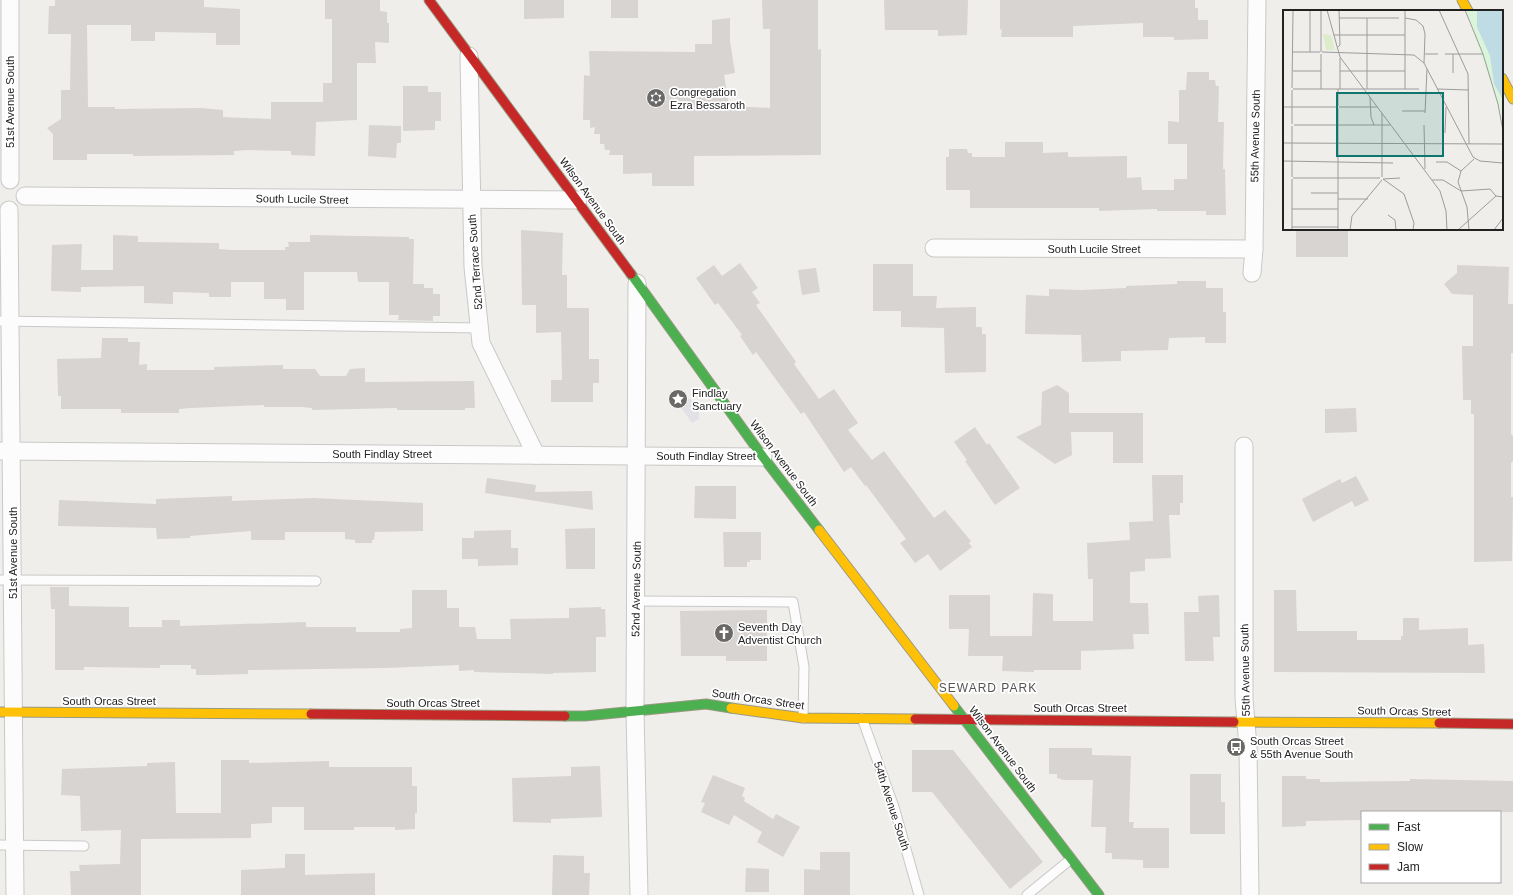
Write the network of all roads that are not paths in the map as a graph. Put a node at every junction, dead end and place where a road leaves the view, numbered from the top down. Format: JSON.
{"nodes":[{"id":1,"x":10,"y":0,"type":"edge"},
{"id":2,"x":429,"y":0,"type":"edge"},
{"id":3,"x":1257,"y":0,"type":"edge"},
{"id":4,"x":1462,"y":0,"type":"edge"},
{"id":5,"x":1467,"y":10,"type":"edge"},
{"id":6,"x":469,"y":56,"type":"junction"},
{"id":7,"x":5,"y":64,"type":"edge"},
{"id":8,"x":1503,"y":80,"type":"edge"},
{"id":9,"x":1513,"y":99,"type":"edge"},
{"id":10,"x":5,"y":182,"type":"edge"},
{"id":11,"x":25,"y":196,"type":"junction"},
{"id":12,"x":471,"y":200,"type":"junction"},
{"id":13,"x":578,"y":200,"type":"junction"},
{"id":14,"x":5,"y":208,"type":"edge"},
{"id":15,"x":934,"y":248,"type":"dead end"},
{"id":16,"x":1254,"y":249,"type":"junction"},
{"id":17,"x":1252,"y":273,"type":"dead end"},
{"id":18,"x":637,"y":283,"type":"junction"},
{"id":19,"x":6,"y":321,"type":"edge"},
{"id":20,"x":480,"y":328,"type":"junction"},
{"id":21,"x":1244,"y":446,"type":"dead end"},
{"id":22,"x":6,"y":451,"type":"edge"},
{"id":23,"x":536,"y":455,"type":"junction"},
{"id":24,"x":638,"y":456,"type":"junction"},
{"id":25,"x":763,"y":457,"type":"junction"},
{"id":26,"x":6,"y":580,"type":"edge"},
{"id":27,"x":316,"y":580,"type":"dead end"},
{"id":28,"x":636,"y":601,"type":"junction"},
{"id":29,"x":636,"y":711,"type":"junction"},
{"id":30,"x":7,"y":712,"type":"edge"},
{"id":31,"x":804,"y":718,"type":"junction"},
{"id":32,"x":862,"y":718,"type":"junction"},
{"id":33,"x":965,"y":719,"type":"junction"},
{"id":34,"x":1245,"y":721,"type":"junction"},
{"id":35,"x":1513,"y":724,"type":"edge"},
{"id":36,"x":7,"y":845,"type":"edge"},
{"id":37,"x":84,"y":846,"type":"dead end"},
{"id":38,"x":1072,"y":859,"type":"junction"},
{"id":39,"x":15,"y":895,"type":"edge"},
{"id":40,"x":639,"y":895,"type":"edge"},
{"id":41,"x":919,"y":895,"type":"edge"},
{"id":42,"x":1027,"y":895,"type":"edge"},
{"id":43,"x":1099,"y":895,"type":"edge"},
{"id":44,"x":1250,"y":895,"type":"edge"}],
"edges":[{"from":1,"to":7,"type":"street","name":"51st Avenue South"},
{"from":2,"to":6,"type":"street","name":"Wilson Avenue South"},
{"from":3,"to":16,"type":"street","name":"55th Avenue South"},
{"from":4,"to":5,"type":"street"},
{"from":6,"to":12,"type":"street","name":"52nd Terrace South"},
{"from":6,"to":13,"type":"street","name":"Wilson Avenue South"},
{"from":7,"to":10,"type":"street","name":"51st Avenue South"},
{"from":8,"to":9,"type":"street"},
{"from":10,"to":11,"type":"street"},
{"from":11,"to":12,"type":"street","name":"South Lucile Street"},
{"from":11,"to":14,"type":"street"},
{"from":12,"to":13,"type":"street","name":"South Lucile Street"},
{"from":12,"to":20,"type":"street","name":"52nd Terrace South"},
{"from":13,"to":18,"type":"street","name":"Wilson Avenue South"},
{"from":14,"to":19,"type":"street","name":"51st Avenue South"},
{"from":15,"to":16,"type":"street","name":"South Lucile Street"},
{"from":16,"to":17,"type":"street","name":"55th Avenue South"},
{"from":18,"to":24,"type":"street","name":"52nd Avenue South"},
{"from":18,"to":25,"type":"street","name":"Wilson Avenue South"},
{"from":19,"to":20,"type":"lane"},
{"from":19,"to":22,"type":"street","name":"51st Avenue South"},
{"from":20,"to":23,"type":"street","name":"52nd Terrace South"},
{"from":21,"to":34,"type":"street","name":"55th Avenue South"},
{"from":22,"to":23,"type":"street","name":"South Findlay Street"},
{"from":22,"to":26,"type":"street","name":"51st Avenue South"},
{"from":23,"to":24,"type":"street","name":"South Findlay Street"},
{"from":24,"to":25,"type":"street","name":"South Findlay Street"},
{"from":24,"to":28,"type":"street","name":"52nd Avenue South"},
{"from":25,"to":33,"type":"street","name":"Wilson Avenue South"},
{"from":26,"to":27,"type":"lane"},
{"from":26,"to":30,"type":"street","name":"51st Avenue South"},
{"from":28,"to":29,"type":"street","name":"52nd Avenue South"},
{"from":28,"to":31,"type":"lane"},
{"from":29,"to":30,"type":"street","name":"South Orcas Street"},
{"from":29,"to":31,"type":"street","name":"South Orcas Street"},
{"from":29,"to":40,"type":"street","name":"52nd Avenue South"},
{"from":30,"to":36,"type":"street","name":"51st Avenue South"},
{"from":31,"to":32,"type":"street","name":"South Orcas Street"},
{"from":32,"to":33,"type":"street","name":"South Orcas Street"},
{"from":32,"to":41,"type":"lane","name":"54th Avenue South"},
{"from":33,"to":34,"type":"street","name":"South Orcas Street"},
{"from":33,"to":38,"type":"street","name":"Wilson Avenue South"},
{"from":34,"to":35,"type":"street","name":"South Orcas Street"},
{"from":34,"to":44,"type":"street","name":"55th Avenue South"},
{"from":36,"to":37,"type":"lane"},
{"from":36,"to":39,"type":"street","name":"51st Avenue South"},
{"from":38,"to":42,"type":"lane"},
{"from":38,"to":43,"type":"street","name":"Wilson Avenue South"}]}
